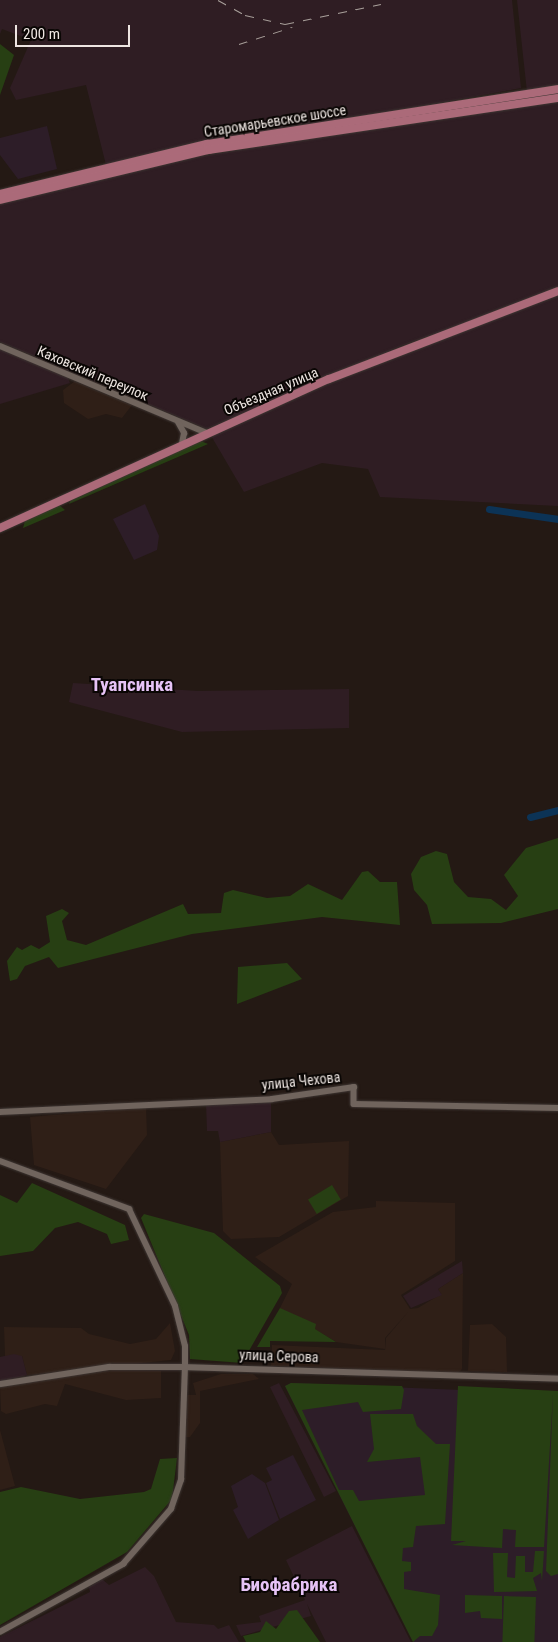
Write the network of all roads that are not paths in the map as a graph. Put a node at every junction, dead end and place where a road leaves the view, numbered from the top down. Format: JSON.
{"nodes":[{"id":1,"x":558,"y":89,"type":"edge"},
{"id":2,"x":558,"y":98,"type":"edge"},
{"id":3,"x":0,"y":194,"type":"edge"},
{"id":4,"x":0,"y":200,"type":"edge"},
{"id":5,"x":558,"y":291,"type":"edge"},
{"id":6,"x":0,"y":346,"type":"edge"},
{"id":7,"x":177,"y":422,"type":"junction"},
{"id":8,"x":207,"y":433,"type":"junction"},
{"id":9,"x":182,"y":443,"type":"junction"},
{"id":10,"x":0,"y":528,"type":"edge"},
{"id":11,"x":558,"y":1108,"type":"edge"},
{"id":12,"x":0,"y":1112,"type":"edge"},
{"id":13,"x":0,"y":1161,"type":"edge"},
{"id":14,"x":185,"y":1367,"type":"junction"},
{"id":15,"x":558,"y":1379,"type":"edge"},
{"id":16,"x":0,"y":1384,"type":"edge"},
{"id":17,"x":0,"y":1632,"type":"edge"}],
"edges":[{"from":1,"to":3,"type":"main road","name":"Старомарьевское шоссе"},
{"from":2,"to":4,"type":"main road","name":"Старомарьевское шоссе"},
{"from":5,"to":8,"type":"main road","name":"Объездная улица"},
{"from":6,"to":7,"type":"main road","name":"Каховский переулок"},
{"from":7,"to":8,"type":"main road","name":"Каховский переулок"},
{"from":7,"to":9,"type":"main road"},
{"from":8,"to":9,"type":"main road","name":"Объездная улица"},
{"from":9,"to":10,"type":"main road","name":"Объездная улица"},
{"from":11,"to":12,"type":"street","name":"улица Чехова"},
{"from":13,"to":14,"type":"main road"},
{"from":14,"to":15,"type":"street","name":"улица Серова"},
{"from":14,"to":16,"type":"main road","name":"улица Серова"},
{"from":14,"to":17,"type":"street"}]}
